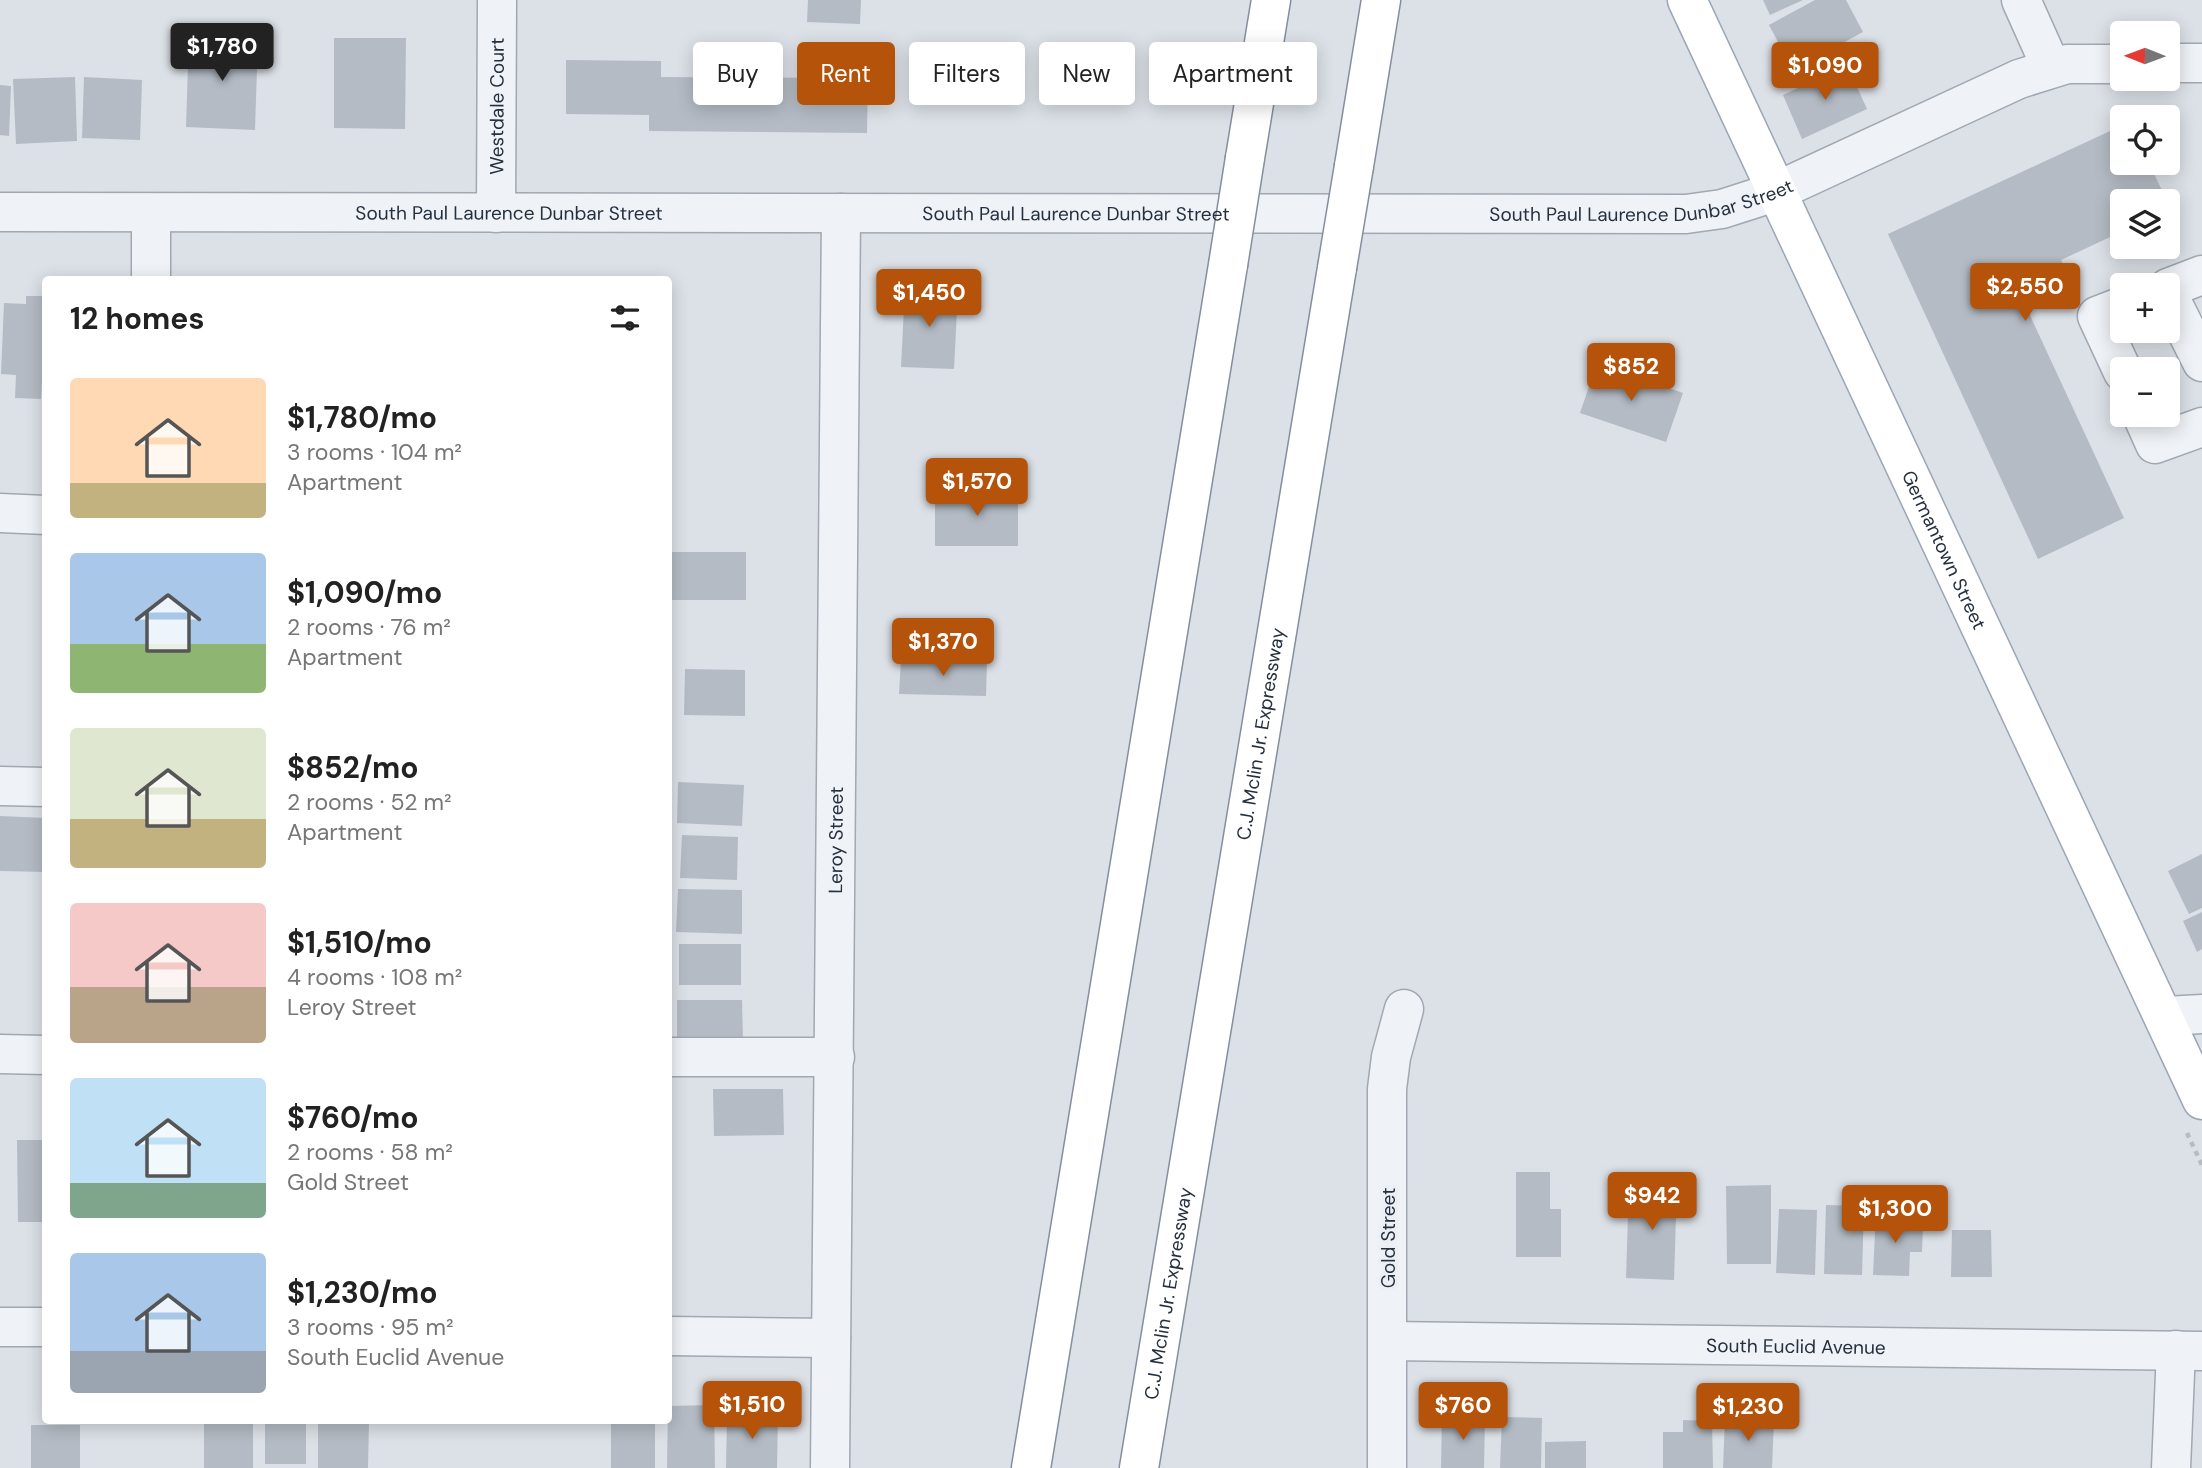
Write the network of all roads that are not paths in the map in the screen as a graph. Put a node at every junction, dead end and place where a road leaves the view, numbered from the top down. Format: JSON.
{"nodes":[{"id":1,"x":497,"y":0,"type":"edge"},
{"id":2,"x":1271,"y":0,"type":"edge"},
{"id":3,"x":1381,"y":0,"type":"edge"},
{"id":4,"x":1687,"y":0,"type":"edge"},
{"id":5,"x":2021,"y":0,"type":"edge"},
{"id":6,"x":2049,"y":0,"type":"edge"},
{"id":7,"x":2180,"y":63,"type":"edge"},
{"id":8,"x":2202,"y":63,"type":"edge"},
{"id":9,"x":2110,"y":65,"type":"edge"},
{"id":10,"x":2051,"y":67,"type":"junction"},
{"id":11,"x":1775,"y":192,"type":"junction"},
{"id":12,"x":0,"y":212,"type":"edge"},
{"id":13,"x":151,"y":213,"type":"junction"},
{"id":14,"x":496,"y":213,"type":"junction"},
{"id":15,"x":841,"y":213,"type":"junction"},
{"id":16,"x":2202,"y":275,"type":"edge"},
{"id":17,"x":150,"y":276,"type":"edge"},
{"id":18,"x":2180,"y":283,"type":"edge"},
{"id":19,"x":2110,"y":311,"type":"edge"},
{"id":20,"x":2180,"y":318,"type":"edge"},
{"id":21,"x":2116,"y":357,"type":"edge"},
{"id":22,"x":2202,"y":362,"type":"edge"},
{"id":23,"x":2147,"y":427,"type":"edge"},
{"id":24,"x":2202,"y":427,"type":"edge"},
{"id":25,"x":0,"y":513,"type":"edge"},
{"id":26,"x":42,"y":515,"type":"edge"},
{"id":27,"x":0,"y":786,"type":"edge"},
{"id":28,"x":42,"y":787,"type":"edge"},
{"id":29,"x":1404,"y":1009,"type":"dead end"},
{"id":30,"x":2184,"y":1015,"type":"edge"},
{"id":31,"x":0,"y":1054,"type":"edge"},
{"id":32,"x":42,"y":1055,"type":"edge"},
{"id":33,"x":672,"y":1057,"type":"edge"},
{"id":34,"x":835,"y":1057,"type":"junction"},
{"id":35,"x":2202,"y":1100,"type":"edge"},
{"id":36,"x":42,"y":1326,"type":"edge"},
{"id":37,"x":0,"y":1327,"type":"edge"},
{"id":38,"x":672,"y":1336,"type":"edge"},
{"id":39,"x":831,"y":1338,"type":"junction"},
{"id":40,"x":1388,"y":1341,"type":"junction"},
{"id":41,"x":2189,"y":1351,"type":"edge"},
{"id":42,"x":830,"y":1468,"type":"edge"},
{"id":43,"x":1031,"y":1468,"type":"edge"},
{"id":44,"x":1139,"y":1468,"type":"edge"},
{"id":45,"x":1387,"y":1468,"type":"edge"},
{"id":46,"x":2171,"y":1468,"type":"edge"}],
"edges":[{"from":1,"to":14,"type":"street","name":"Westdale Court"},
{"from":2,"to":43,"type":"main road","bridge":true},
{"from":3,"to":44,"type":"main road","name":"C.J. Mclin Jr. Expressway","bridge":true},
{"from":4,"to":11,"type":"main road","name":"Germantown Street"},
{"from":5,"to":10,"type":"street"},
{"from":6,"to":10,"type":"street"},
{"from":7,"to":8,"type":"street"},
{"from":9,"to":10,"type":"street","name":"South Paul Laurence Dunbar Street"},
{"from":10,"to":11,"type":"street","name":"South Paul Laurence Dunbar Street"},
{"from":11,"to":15,"type":"street","name":"South Paul Laurence Dunbar Street"},
{"from":11,"to":30,"type":"main road","name":"Germantown Street"},
{"from":12,"to":13,"type":"street","name":"South Paul Laurence Dunbar Street"},
{"from":13,"to":14,"type":"street","name":"South Paul Laurence Dunbar Street"},
{"from":13,"to":17,"type":"street"},
{"from":14,"to":15,"type":"street","name":"South Paul Laurence Dunbar Street"},
{"from":15,"to":34,"type":"street","name":"Leroy Street"},
{"from":16,"to":18,"type":"street"},
{"from":19,"to":21,"type":"street"},
{"from":20,"to":22,"type":"street"},
{"from":23,"to":24,"type":"street"},
{"from":25,"to":26,"type":"street"},
{"from":27,"to":28,"type":"street"},
{"from":29,"to":40,"type":"street","name":"Gold Street"},
{"from":30,"to":35,"type":"main road","name":"Germantown Street"},
{"from":31,"to":32,"type":"street"},
{"from":33,"to":34,"type":"street"},
{"from":34,"to":39,"type":"street","name":"Leroy Street"},
{"from":36,"to":37,"type":"street"},
{"from":38,"to":39,"type":"street"},
{"from":39,"to":42,"type":"street","name":"Leroy Street"},
{"from":40,"to":41,"type":"street","name":"South Euclid Avenue"},
{"from":40,"to":45,"type":"street","name":"Gold Street"},
{"from":41,"to":46,"type":"street"}]}
